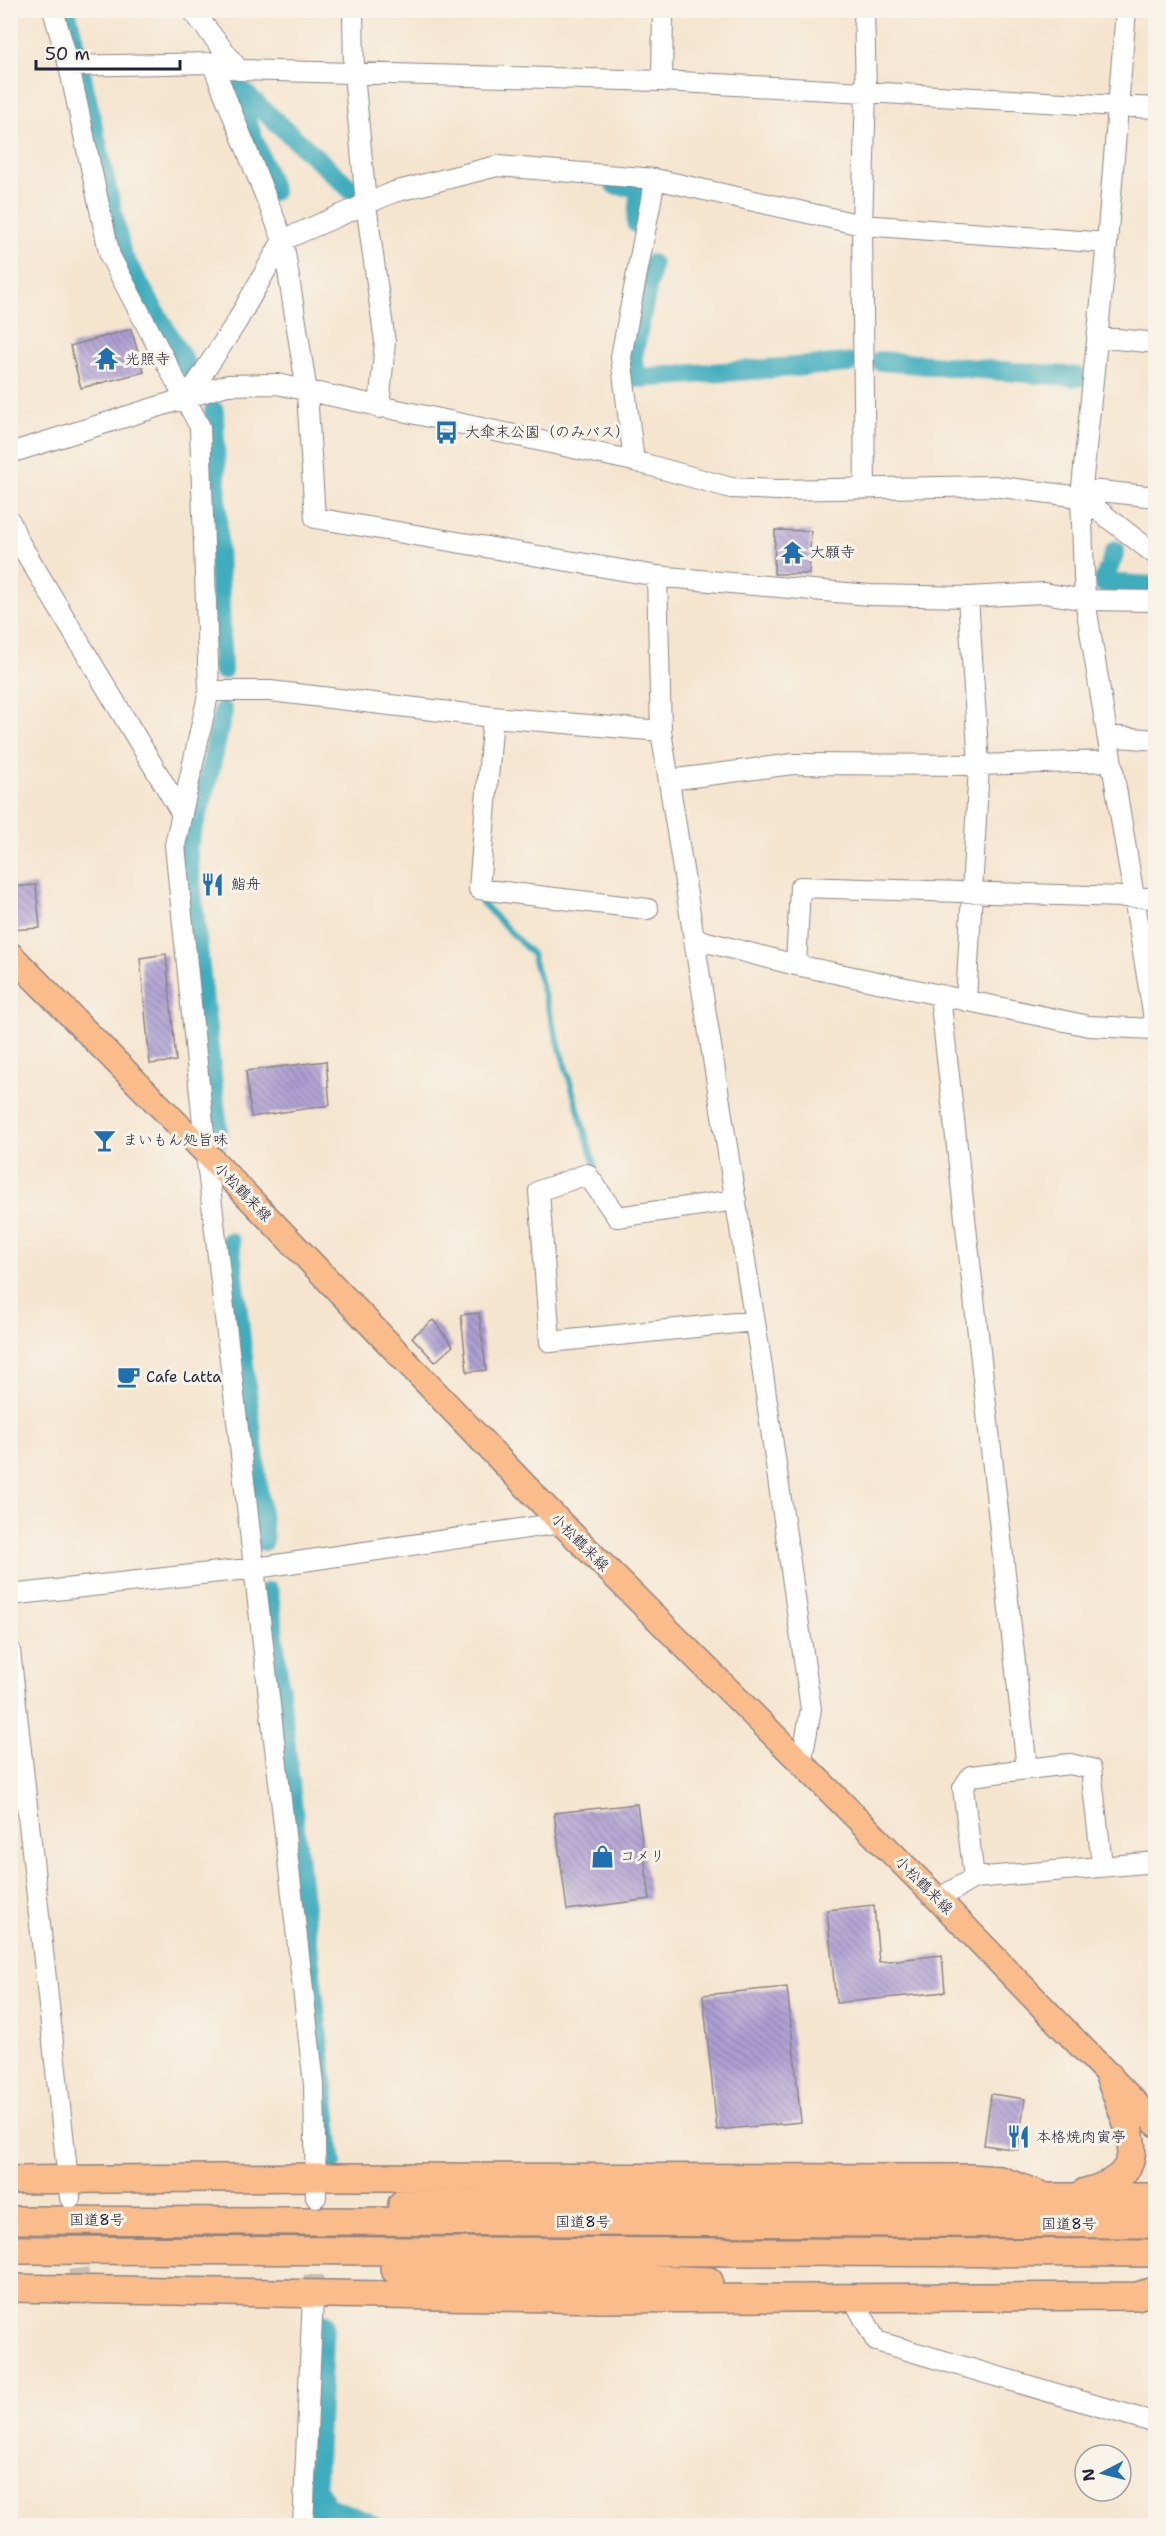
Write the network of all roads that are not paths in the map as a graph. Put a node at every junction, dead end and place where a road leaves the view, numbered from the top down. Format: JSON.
{"nodes":[{"id":1,"x":53,"y":10,"type":"edge"},
{"id":2,"x":192,"y":10,"type":"edge"},
{"id":3,"x":353,"y":10,"type":"edge"},
{"id":4,"x":663,"y":10,"type":"edge"},
{"id":5,"x":864,"y":10,"type":"edge"},
{"id":6,"x":1126,"y":10,"type":"edge"},
{"id":7,"x":212,"y":63,"type":"junction"},
{"id":8,"x":69,"y":66,"type":"junction"},
{"id":9,"x":239,"y":70,"type":"junction"},
{"id":10,"x":354,"y":73,"type":"junction"},
{"id":11,"x":662,"y":81,"type":"junction"},
{"id":12,"x":866,"y":91,"type":"junction"},
{"id":13,"x":1118,"y":105,"type":"junction"},
{"id":14,"x":1155,"y":108,"type":"edge"},
{"id":15,"x":655,"y":179,"type":"junction"},
{"id":16,"x":366,"y":204,"type":"junction"},
{"id":17,"x":862,"y":225,"type":"junction"},
{"id":18,"x":283,"y":240,"type":"junction"},
{"id":19,"x":1107,"y":243,"type":"junction"},
{"id":20,"x":1097,"y":337,"type":"junction"},
{"id":21,"x":1155,"y":343,"type":"edge"},
{"id":22,"x":307,"y":392,"type":"junction"},
{"id":23,"x":187,"y":398,"type":"junction"},
{"id":24,"x":380,"y":408,"type":"junction"},
{"id":25,"x":10,"y":453,"type":"edge"},
{"id":26,"x":634,"y":460,"type":"junction"},
{"id":27,"x":865,"y":489,"type":"junction"},
{"id":28,"x":1081,"y":493,"type":"junction"},
{"id":29,"x":1155,"y":496,"type":"edge"},
{"id":30,"x":10,"y":521,"type":"edge"},
{"id":31,"x":1155,"y":555,"type":"edge"},
{"id":32,"x":657,"y":576,"type":"junction"},
{"id":33,"x":968,"y":597,"type":"junction"},
{"id":34,"x":1085,"y":600,"type":"junction"},
{"id":35,"x":1155,"y":601,"type":"edge"},
{"id":36,"x":209,"y":691,"type":"junction"},
{"id":37,"x":493,"y":717,"type":"junction"},
{"id":38,"x":661,"y":731,"type":"junction"},
{"id":39,"x":1107,"y":736,"type":"junction"},
{"id":40,"x":1155,"y":740,"type":"edge"},
{"id":41,"x":1111,"y":761,"type":"junction"},
{"id":42,"x":979,"y":765,"type":"junction"},
{"id":43,"x":669,"y":780,"type":"junction"},
{"id":44,"x":182,"y":814,"type":"junction"},
{"id":45,"x":974,"y":890,"type":"junction"},
{"id":46,"x":1135,"y":897,"type":"junction"},
{"id":47,"x":1155,"y":898,"type":"edge"},
{"id":48,"x":648,"y":909,"type":"dead end"},
{"id":49,"x":695,"y":939,"type":"junction"},
{"id":50,"x":10,"y":954,"type":"edge"},
{"id":51,"x":796,"y":965,"type":"junction"},
{"id":52,"x":940,"y":996,"type":"junction"},
{"id":53,"x":966,"y":1001,"type":"junction"},
{"id":54,"x":1155,"y":1030,"type":"edge"},
{"id":55,"x":206,"y":1153,"type":"junction"},
{"id":56,"x":736,"y":1200,"type":"junction"},
{"id":57,"x":755,"y":1322,"type":"junction"},
{"id":58,"x":561,"y":1523,"type":"junction"},
{"id":59,"x":256,"y":1568,"type":"junction"},
{"id":60,"x":10,"y":1595,"type":"edge"},
{"id":61,"x":10,"y":1650,"type":"edge"},
{"id":62,"x":801,"y":1765,"type":"junction"},
{"id":63,"x":1027,"y":1769,"type":"junction"},
{"id":64,"x":1155,"y":1862,"type":"edge"},
{"id":65,"x":1102,"y":1865,"type":"junction"},
{"id":66,"x":974,"y":1878,"type":"junction"},
{"id":67,"x":938,"y":1899,"type":"junction"},
{"id":68,"x":1109,"y":2076,"type":"junction"},
{"id":69,"x":1155,"y":2124,"type":"edge"},
{"id":70,"x":10,"y":2180,"type":"edge"},
{"id":71,"x":317,"y":2187,"type":"junction"},
{"id":72,"x":70,"y":2189,"type":"junction"},
{"id":73,"x":1054,"y":2196,"type":"junction"},
{"id":74,"x":1155,"y":2197,"type":"edge"},
{"id":75,"x":10,"y":2220,"type":"edge"},
{"id":76,"x":201,"y":2221,"type":"junction"},
{"id":77,"x":1155,"y":2224,"type":"edge"},
{"id":78,"x":10,"y":2250,"type":"edge"},
{"id":79,"x":199,"y":2251,"type":"junction"},
{"id":80,"x":1155,"y":2253,"type":"edge"},
{"id":81,"x":1155,"y":2277,"type":"edge"},
{"id":82,"x":10,"y":2288,"type":"edge"},
{"id":83,"x":1155,"y":2290,"type":"edge"},
{"id":84,"x":313,"y":2295,"type":"junction"},
{"id":85,"x":853,"y":2298,"type":"junction"},
{"id":86,"x":1155,"y":2423,"type":"edge"},
{"id":87,"x":303,"y":2526,"type":"edge"}],
"edges":[{"from":1,"to":8,"type":"street"},
{"from":2,"to":9,"type":"street"},
{"from":3,"to":10,"type":"street"},
{"from":4,"to":11,"type":"street"},
{"from":5,"to":12,"type":"street"},
{"from":6,"to":13,"type":"street"},
{"from":7,"to":8,"type":"street"},
{"from":7,"to":9,"type":"street"},
{"from":7,"to":18,"type":"street"},
{"from":8,"to":23,"type":"street"},
{"from":9,"to":10,"type":"street"},
{"from":10,"to":11,"type":"street"},
{"from":10,"to":16,"type":"street"},
{"from":11,"to":12,"type":"street"},
{"from":12,"to":13,"type":"street"},
{"from":12,"to":17,"type":"street"},
{"from":13,"to":14,"type":"street"},
{"from":13,"to":19,"type":"street"},
{"from":15,"to":16,"type":"street"},
{"from":15,"to":17,"type":"street"},
{"from":15,"to":26,"type":"street"},
{"from":16,"to":18,"type":"street"},
{"from":16,"to":24,"type":"street"},
{"from":17,"to":19,"type":"street"},
{"from":17,"to":27,"type":"street"},
{"from":18,"to":22,"type":"street"},
{"from":18,"to":23,"type":"street"},
{"from":19,"to":20,"type":"street"},
{"from":20,"to":21,"type":"street"},
{"from":20,"to":28,"type":"street"},
{"from":22,"to":23,"type":"street"},
{"from":22,"to":24,"type":"street"},
{"from":22,"to":32,"type":"street"},
{"from":23,"to":25,"type":"street"},
{"from":23,"to":36,"type":"street"},
{"from":24,"to":26,"type":"street"},
{"from":26,"to":27,"type":"street"},
{"from":27,"to":28,"type":"street"},
{"from":28,"to":29,"type":"street"},
{"from":28,"to":31,"type":"street"},
{"from":28,"to":34,"type":"street"},
{"from":30,"to":44,"type":"street"},
{"from":32,"to":33,"type":"street"},
{"from":32,"to":38,"type":"street"},
{"from":33,"to":34,"type":"street"},
{"from":33,"to":42,"type":"street"},
{"from":34,"to":35,"type":"street"},
{"from":34,"to":39,"type":"street"},
{"from":36,"to":37,"type":"street"},
{"from":36,"to":44,"type":"street"},
{"from":37,"to":38,"type":"street"},
{"from":37,"to":48,"type":"street"},
{"from":38,"to":43,"type":"street"},
{"from":39,"to":40,"type":"street"},
{"from":39,"to":41,"type":"street"},
{"from":41,"to":42,"type":"street"},
{"from":41,"to":46,"type":"street"},
{"from":42,"to":43,"type":"street"},
{"from":42,"to":45,"type":"street"},
{"from":43,"to":49,"type":"street"},
{"from":44,"to":55,"type":"street"},
{"from":45,"to":46,"type":"street"},
{"from":45,"to":51,"type":"street"},
{"from":45,"to":53,"type":"street"},
{"from":46,"to":47,"type":"street"},
{"from":46,"to":54,"type":"street"},
{"from":49,"to":51,"type":"street"},
{"from":49,"to":56,"type":"street"},
{"from":50,"to":55,"type":"main road","name":"小松鶴来線"},
{"from":51,"to":52,"type":"street"},
{"from":52,"to":53,"type":"street"},
{"from":52,"to":63,"type":"street"},
{"from":53,"to":54,"type":"street"},
{"from":55,"to":58,"type":"main road","name":"小松鶴来線"},
{"from":55,"to":59,"type":"street"},
{"from":56,"to":57,"type":"street"},
{"from":56,"to":57,"type":"street"},
{"from":57,"to":62,"type":"street"},
{"from":58,"to":59,"type":"street"},
{"from":58,"to":62,"type":"main road","name":"小松鶴来線"},
{"from":59,"to":60,"type":"street"},
{"from":59,"to":71,"type":"street"},
{"from":61,"to":72,"type":"street"},
{"from":62,"to":67,"type":"main road","name":"小松鶴来線"},
{"from":63,"to":65,"type":"street"},
{"from":63,"to":66,"type":"street"},
{"from":64,"to":65,"type":"street"},
{"from":65,"to":66,"type":"street"},
{"from":66,"to":67,"type":"street"},
{"from":67,"to":68,"type":"main road","name":"小松鶴来線"},
{"from":68,"to":69,"type":"main road","name":"小松鶴来線"},
{"from":68,"to":73,"type":"highway"},
{"from":70,"to":72,"type":"highway"},
{"from":71,"to":72,"type":"highway"},
{"from":71,"to":73,"type":"highway"},
{"from":73,"to":74,"type":"highway"},
{"from":73,"to":76,"type":"highway"},
{"from":75,"to":76,"type":"highway","name":"国道8号"},
{"from":76,"to":77,"type":"highway","name":"国道8号"},
{"from":78,"to":79,"type":"highway","name":"国道8号"},
{"from":79,"to":80,"type":"highway","name":"国道8号"},
{"from":79,"to":81,"type":"highway"},
{"from":82,"to":84,"type":"highway"},
{"from":83,"to":85,"type":"highway"},
{"from":84,"to":85,"type":"highway"},
{"from":84,"to":87,"type":"street"},
{"from":85,"to":86,"type":"street"}]}
